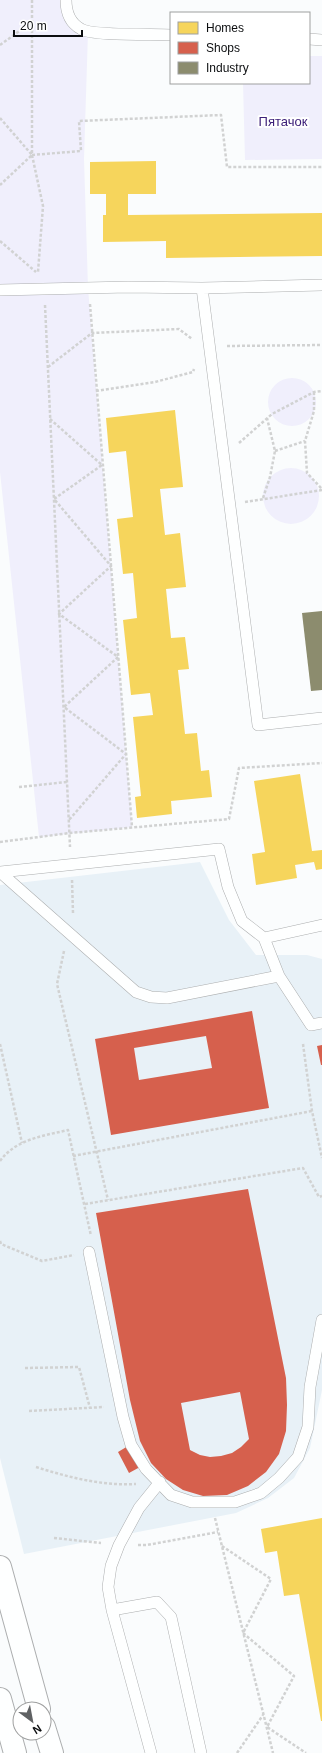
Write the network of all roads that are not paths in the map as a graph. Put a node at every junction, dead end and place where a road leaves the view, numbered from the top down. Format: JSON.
{"nodes":[{"id":1,"x":66,"y":0,"type":"edge"},
{"id":2,"x":170,"y":35,"type":"edge"},
{"id":3,"x":310,"y":40,"type":"edge"},
{"id":4,"x":322,"y":40,"type":"edge"},
{"id":5,"x":322,"y":285,"type":"edge"},
{"id":6,"x":202,"y":288,"type":"junction"},
{"id":7,"x":0,"y":290,"type":"edge"},
{"id":8,"x":322,"y":718,"type":"edge"},
{"id":9,"x":322,"y":925,"type":"edge"},
{"id":10,"x":264,"y":938,"type":"junction"},
{"id":11,"x":279,"y":976,"type":"junction"},
{"id":12,"x":322,"y":1023,"type":"edge"},
{"id":13,"x":89,"y":1252,"type":"dead end"},
{"id":14,"x":322,"y":1320,"type":"edge"},
{"id":15,"x":160,"y":1482,"type":"junction"},
{"id":16,"x":0,"y":1567,"type":"edge"},
{"id":17,"x":112,"y":1610,"type":"junction"},
{"id":18,"x":0,"y":1699,"type":"edge"},
{"id":19,"x":37,"y":1701,"type":"edge"},
{"id":20,"x":48,"y":1741,"type":"edge"},
{"id":21,"x":15,"y":1753,"type":"edge"},
{"id":22,"x":52,"y":1753,"type":"edge"},
{"id":23,"x":151,"y":1753,"type":"edge"},
{"id":24,"x":202,"y":1753,"type":"edge"}],
"edges":[{"from":1,"to":2,"type":"lane"},
{"from":3,"to":4,"type":"lane"},
{"from":5,"to":6,"type":"lane"},
{"from":6,"to":7,"type":"lane"},
{"from":6,"to":8,"type":"lane"},
{"from":9,"to":10,"type":"lane"},
{"from":10,"to":11,"type":"lane"},
{"from":10,"to":11,"type":"lane"},
{"from":11,"to":12,"type":"lane"},
{"from":13,"to":15,"type":"lane"},
{"from":14,"to":15,"type":"lane"},
{"from":15,"to":17,"type":"lane"},
{"from":16,"to":19,"type":"main road"},
{"from":17,"to":23,"type":"lane"},
{"from":17,"to":24,"type":"lane"},
{"from":18,"to":21,"type":"main road"},
{"from":20,"to":22,"type":"main road"}]}
